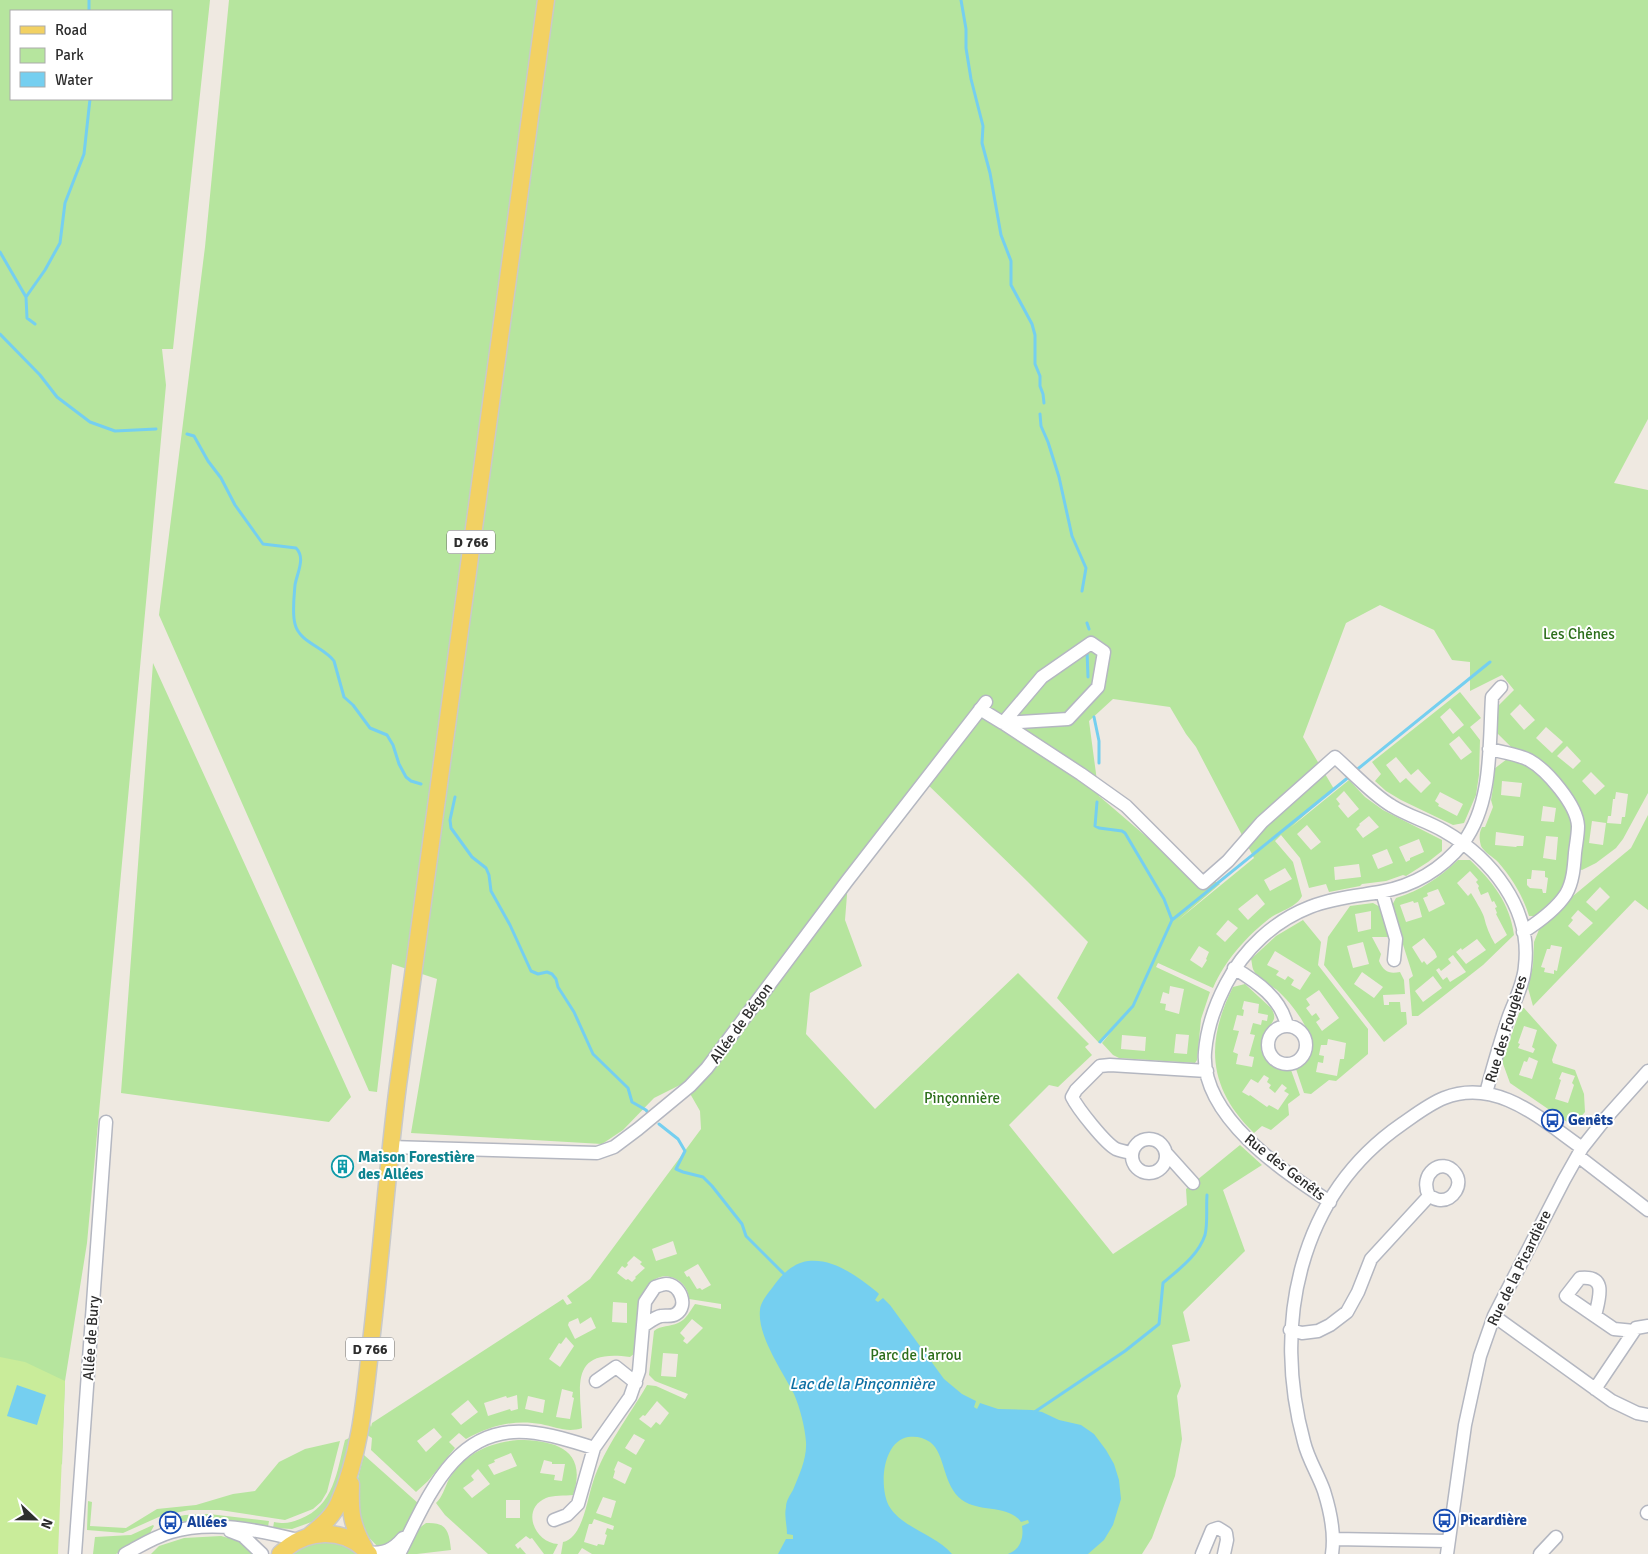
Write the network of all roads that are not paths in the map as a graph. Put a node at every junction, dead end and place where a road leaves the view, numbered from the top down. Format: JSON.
{"nodes":[{"id":1,"x":546,"y":0,"type":"edge"},
{"id":2,"x":1501,"y":687,"type":"dead end"},
{"id":3,"x":1003,"y":723,"type":"junction"},
{"id":4,"x":1488,"y":749,"type":"junction"},
{"id":5,"x":1463,"y":842,"type":"junction"},
{"id":6,"x":1382,"y":892,"type":"junction"},
{"id":7,"x":1524,"y":932,"type":"junction"},
{"id":8,"x":1394,"y":960,"type":"dead end"},
{"id":9,"x":1234,"y":968,"type":"junction"},
{"id":10,"x":1287,"y":1026,"type":"dead end"},
{"id":11,"x":1206,"y":1071,"type":"junction"},
{"id":12,"x":1648,"y":1071,"type":"edge"},
{"id":13,"x":1486,"y":1093,"type":"junction"},
{"id":14,"x":106,"y":1122,"type":"dead end"},
{"id":15,"x":390,"y":1147,"type":"junction"},
{"id":16,"x":1166,"y":1152,"type":"junction"},
{"id":17,"x":1580,"y":1152,"type":"junction"},
{"id":18,"x":1132,"y":1153,"type":"junction"},
{"id":19,"x":1193,"y":1183,"type":"dead end"},
{"id":20,"x":1429,"y":1196,"type":"dead end"},
{"id":21,"x":1330,"y":1202,"type":"junction"},
{"id":22,"x":1648,"y":1210,"type":"edge"},
{"id":23,"x":1494,"y":1316,"type":"junction"},
{"id":24,"x":1596,"y":1316,"type":"dead end"},
{"id":25,"x":643,"y":1326,"type":"dead end"},
{"id":26,"x":1648,"y":1326,"type":"edge"},
{"id":27,"x":1290,"y":1330,"type":"junction"},
{"id":28,"x":1634,"y":1331,"type":"junction"},
{"id":29,"x":596,"y":1381,"type":"dead end"},
{"id":30,"x":636,"y":1384,"type":"junction"},
{"id":31,"x":1595,"y":1389,"type":"junction"},
{"id":32,"x":1648,"y":1414,"type":"edge"},
{"id":33,"x":594,"y":1448,"type":"junction"},
{"id":34,"x":353,"y":1462,"type":"junction"},
{"id":35,"x":554,"y":1520,"type":"dead end"},
{"id":36,"x":414,"y":1524,"type":"junction"},
{"id":37,"x":216,"y":1527,"type":"junction"},
{"id":38,"x":1556,"y":1537,"type":"dead end"},
{"id":39,"x":304,"y":1538,"type":"junction"},
{"id":40,"x":1334,"y":1539,"type":"junction"},
{"id":41,"x":1448,"y":1541,"type":"junction"},
{"id":42,"x":367,"y":1552,"type":"edge"},
{"id":43,"x":75,"y":1554,"type":"edge"},
{"id":44,"x":125,"y":1554,"type":"edge"},
{"id":45,"x":262,"y":1554,"type":"edge"},
{"id":46,"x":280,"y":1554,"type":"edge"},
{"id":47,"x":399,"y":1554,"type":"edge"},
{"id":48,"x":1202,"y":1554,"type":"edge"},
{"id":49,"x":1224,"y":1554,"type":"edge"},
{"id":50,"x":1332,"y":1554,"type":"edge"},
{"id":51,"x":1447,"y":1554,"type":"edge"},
{"id":52,"x":1540,"y":1554,"type":"edge"}],
"edges":[{"from":1,"to":15,"type":"main road","number":"D 766"},
{"from":2,"to":4,"type":"street","name":"Rue des Genêts"},
{"from":3,"to":3,"type":"street"},
{"from":3,"to":5,"type":"street","name":"Rue des Fougères"},
{"from":3,"to":15,"type":"street","name":"Allée de Bégon"},
{"from":4,"to":5,"type":"street","name":"Rue des Genêts"},
{"from":4,"to":7,"type":"street"},
{"from":5,"to":6,"type":"street","name":"Rue des Genêts"},
{"from":5,"to":7,"type":"street","name":"Rue des Fougères"},
{"from":6,"to":8,"type":"street"},
{"from":6,"to":9,"type":"street","name":"Rue des Genêts"},
{"from":7,"to":13,"type":"street","name":"Rue des Fougères"},
{"from":9,"to":10,"type":"street"},
{"from":9,"to":11,"type":"street","name":"Rue des Genêts"},
{"from":11,"to":18,"type":"street"},
{"from":11,"to":21,"type":"street","name":"Rue des Genêts"},
{"from":12,"to":17,"type":"street","name":"Rue de la Picardière"},
{"from":13,"to":17,"type":"street"},
{"from":13,"to":21,"type":"street"},
{"from":14,"to":43,"type":"street","name":"Allée de Bury"},
{"from":15,"to":34,"type":"main road","number":"D 766"},
{"from":16,"to":18,"type":"street"},
{"from":16,"to":18,"type":"street"},
{"from":16,"to":19,"type":"street"},
{"from":17,"to":22,"type":"street"},
{"from":17,"to":23,"type":"street","name":"Rue de la Picardière"},
{"from":20,"to":27,"type":"street"},
{"from":21,"to":27,"type":"street"},
{"from":23,"to":31,"type":"street"},
{"from":23,"to":41,"type":"street","name":"Rue de la Picardière"},
{"from":24,"to":28,"type":"street"},
{"from":25,"to":30,"type":"street"},
{"from":26,"to":28,"type":"street"},
{"from":27,"to":40,"type":"street"},
{"from":28,"to":31,"type":"street"},
{"from":29,"to":30,"type":"street"},
{"from":30,"to":33,"type":"street"},
{"from":31,"to":32,"type":"street"},
{"from":33,"to":35,"type":"street"},
{"from":33,"to":36,"type":"street"},
{"from":34,"to":39,"type":"main road","number":"D 766"},
{"from":34,"to":42,"type":"main road","number":"D 766"},
{"from":36,"to":42,"type":"street"},
{"from":36,"to":47,"type":"street"},
{"from":37,"to":39,"type":"street"},
{"from":37,"to":44,"type":"street"},
{"from":37,"to":45,"type":"street"},
{"from":38,"to":52,"type":"street"},
{"from":39,"to":42,"type":"main road"},
{"from":39,"to":46,"type":"main road","number":"D 766"},
{"from":40,"to":41,"type":"street"},
{"from":40,"to":50,"type":"street"},
{"from":41,"to":51,"type":"street","name":"Rue de la Picardière"},
{"from":48,"to":49,"type":"street"}]}
